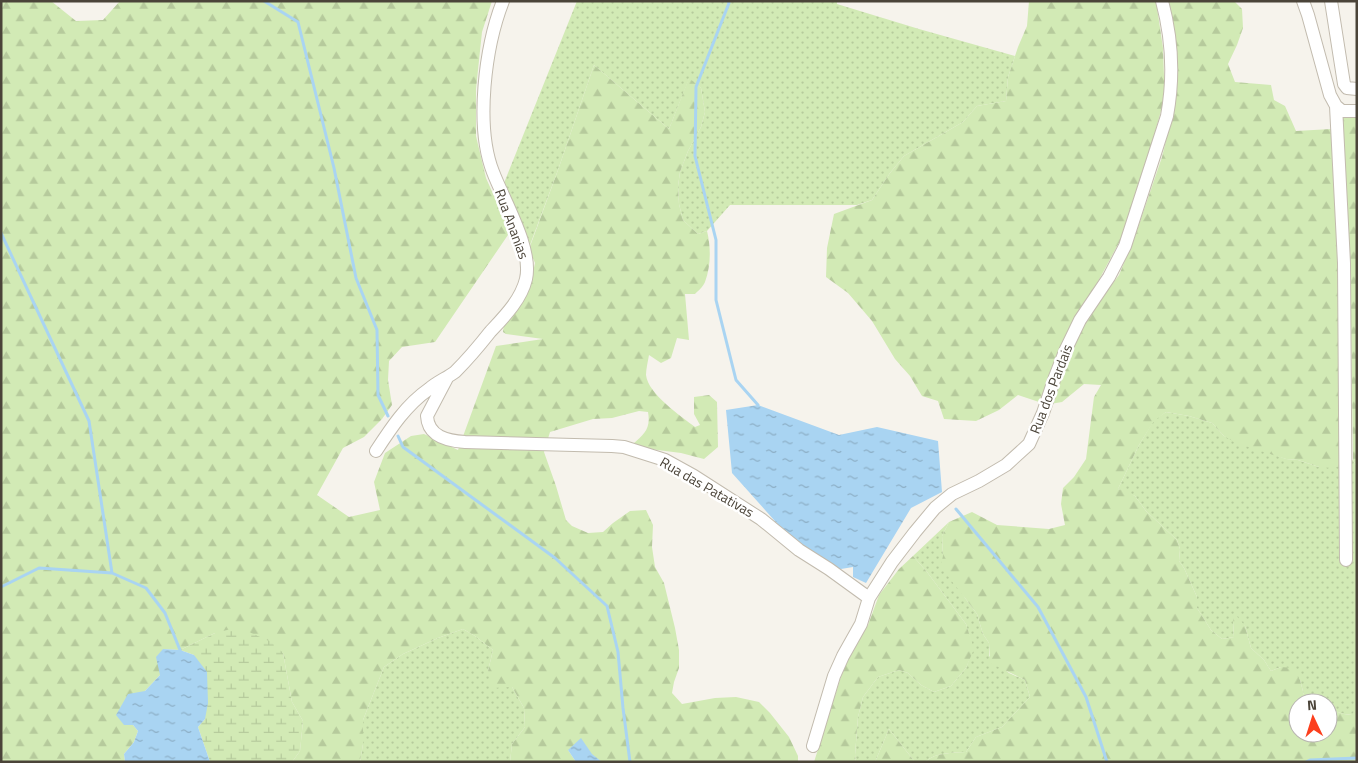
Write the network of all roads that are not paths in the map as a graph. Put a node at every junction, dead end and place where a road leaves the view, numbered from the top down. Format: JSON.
{"nodes":[{"id":1,"x":503,"y":1,"type":"edge"},
{"id":2,"x":1162,"y":1,"type":"edge"},
{"id":3,"x":1303,"y":1,"type":"edge"},
{"id":4,"x":1332,"y":1,"type":"edge"},
{"id":5,"x":1357,"y":89,"type":"edge"},
{"id":6,"x":1336,"y":106,"type":"junction"},
{"id":7,"x":1357,"y":111,"type":"edge"},
{"id":8,"x":447,"y":378,"type":"junction"},
{"id":9,"x":376,"y":452,"type":"dead end"},
{"id":10,"x":1346,"y":560,"type":"dead end"},
{"id":11,"x":869,"y":598,"type":"junction"},
{"id":12,"x":813,"y":746,"type":"dead end"}],
"edges":[{"from":1,"to":8,"type":"street","name":"Rua Ananias"},
{"from":2,"to":11,"type":"street","name":"Rua dos Pardais"},
{"from":3,"to":6,"type":"street"},
{"from":4,"to":5,"type":"street"},
{"from":6,"to":7,"type":"street"},
{"from":6,"to":10,"type":"street"},
{"from":8,"to":9,"type":"street","name":"Rua Ananias"},
{"from":8,"to":11,"type":"street","name":"Rua das Patativas"},
{"from":11,"to":12,"type":"street","name":"Rua dos Pardais"}]}
